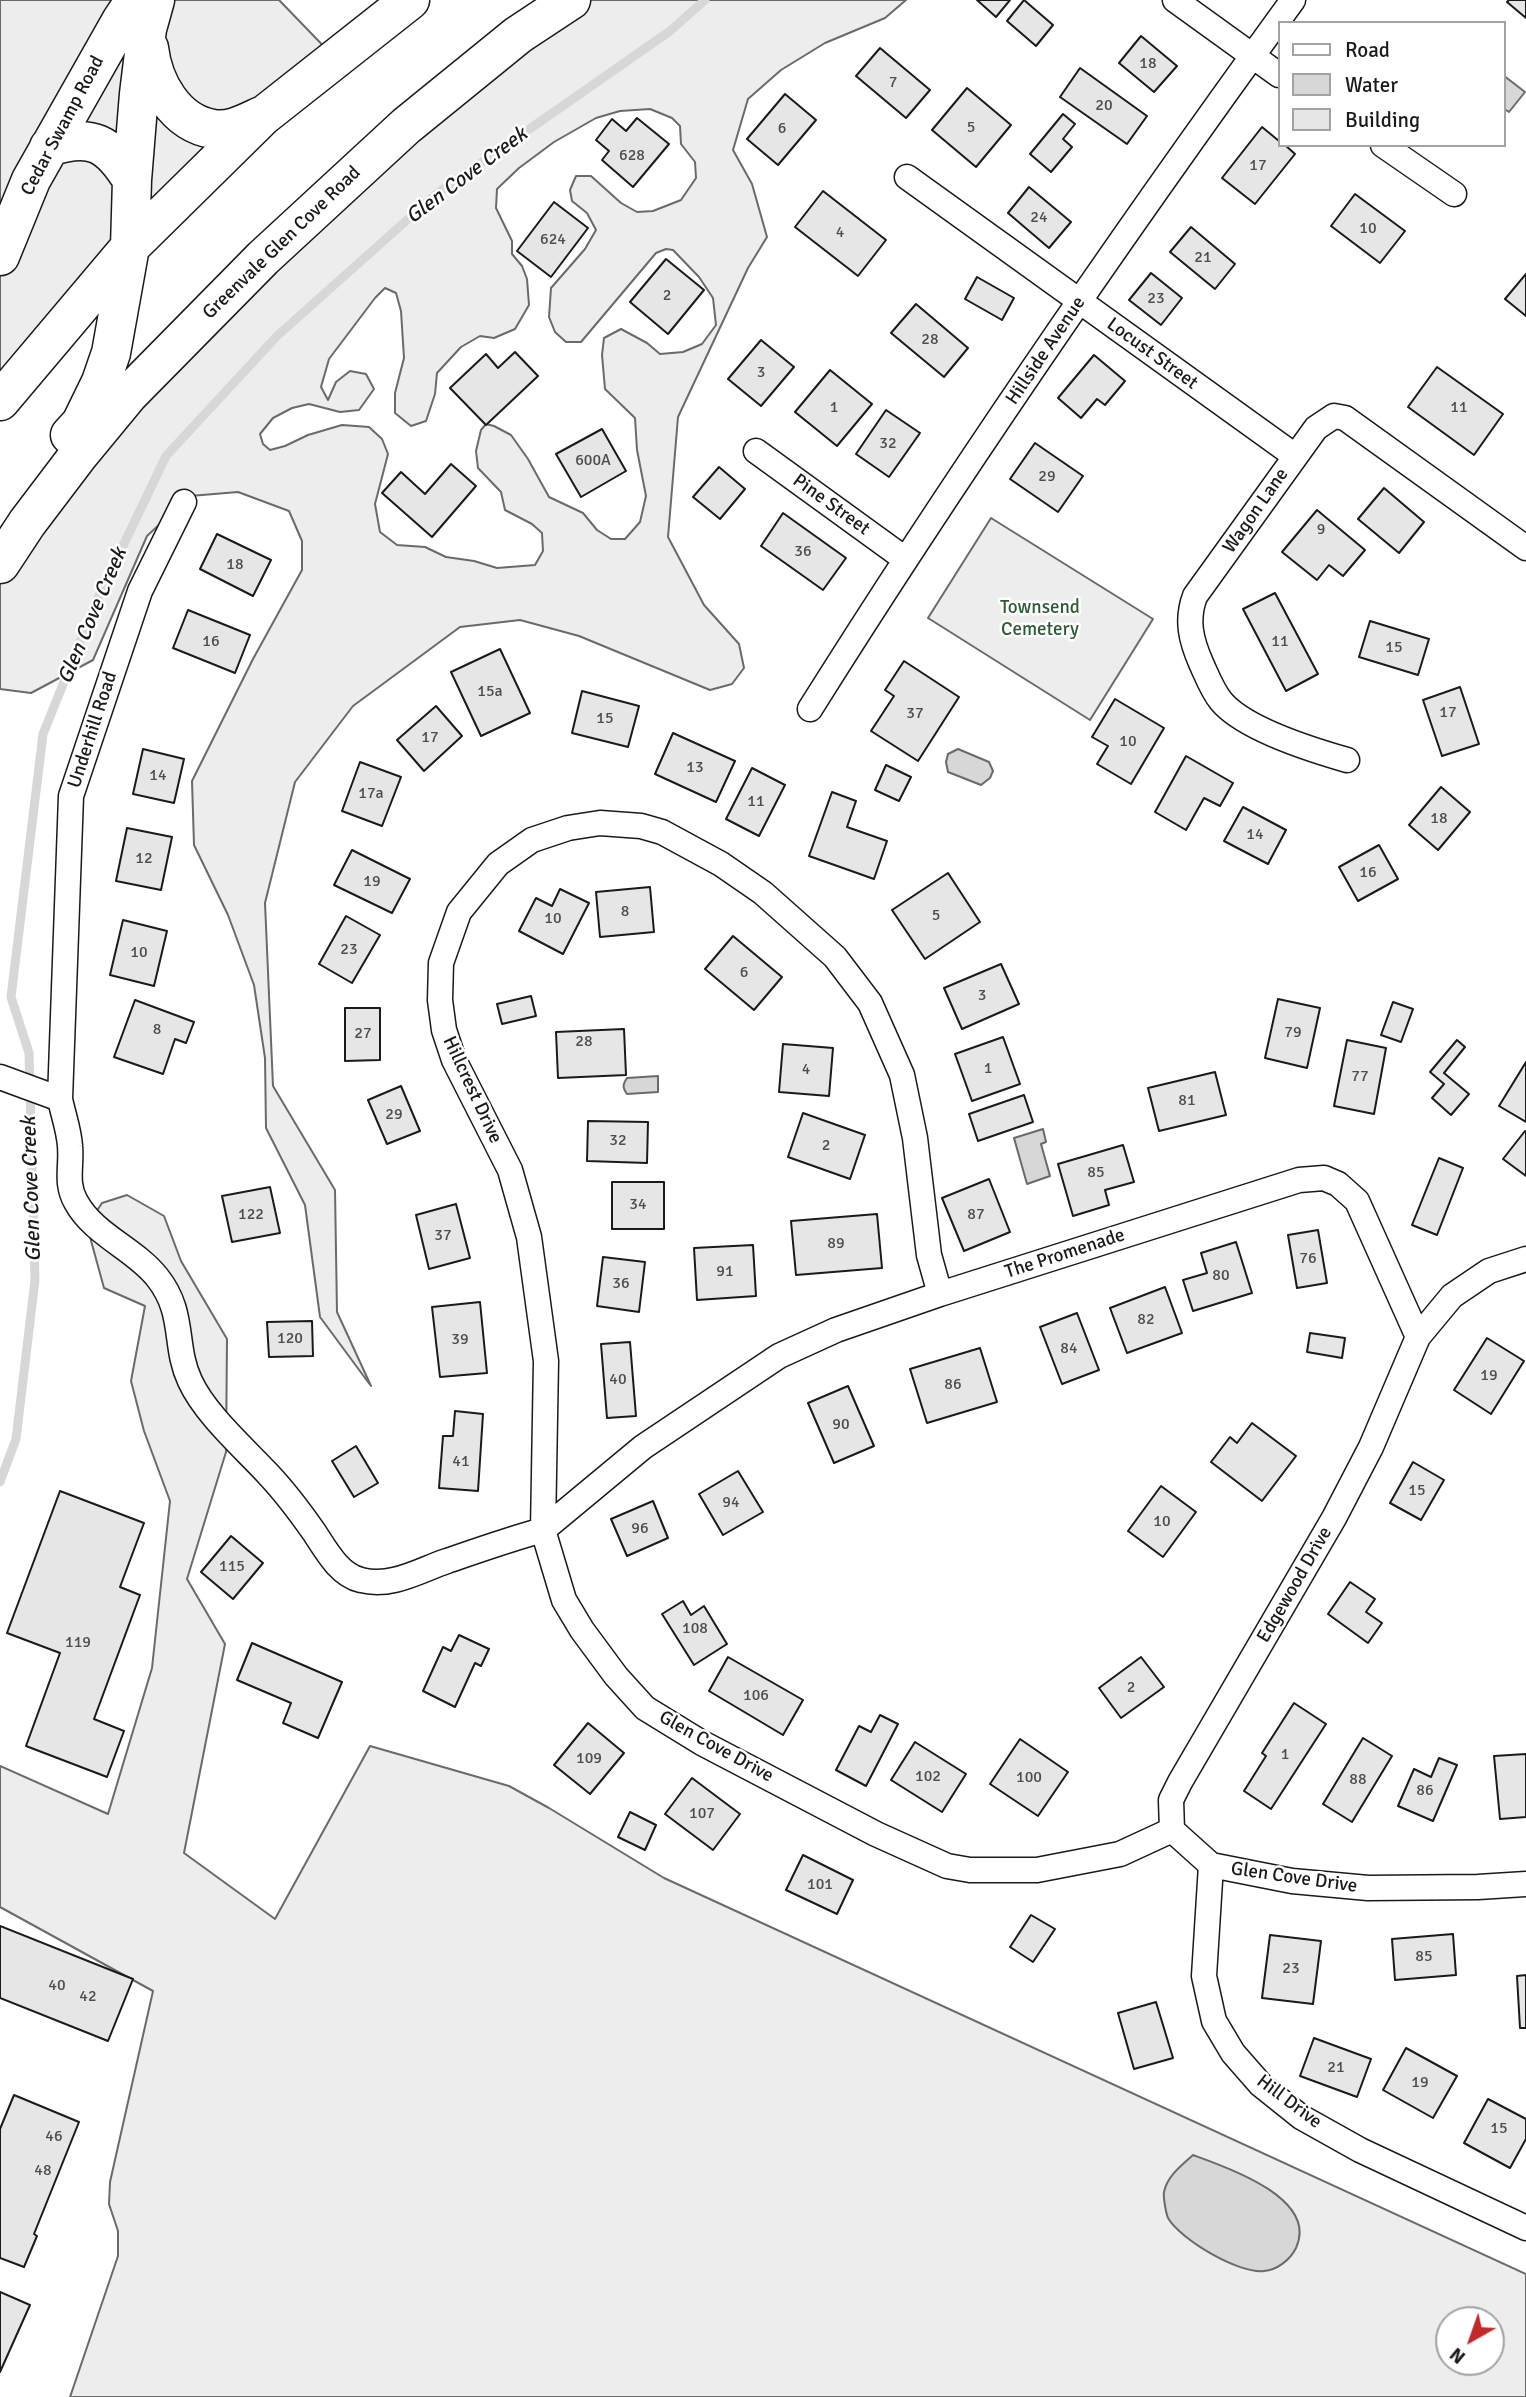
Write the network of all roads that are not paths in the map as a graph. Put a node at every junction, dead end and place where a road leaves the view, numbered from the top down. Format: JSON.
{"nodes":[{"id":1,"x":410,"y":0,"type":"edge"},
{"id":2,"x":571,"y":0,"type":"edge"},
{"id":3,"x":1175,"y":0,"type":"edge"},
{"id":4,"x":1293,"y":0,"type":"edge"},
{"id":5,"x":145,"y":10,"type":"edge"},
{"id":6,"x":1252,"y":56,"type":"junction"},
{"id":7,"x":1278,"y":74,"type":"edge"},
{"id":8,"x":262,"y":116,"type":"junction"},
{"id":9,"x":49,"y":147,"type":"junction"},
{"id":10,"x":1386,"y":147,"type":"edge"},
{"id":11,"x":906,"y":177,"type":"dead end"},
{"id":12,"x":132,"y":180,"type":"junction"},
{"id":13,"x":1454,"y":194,"type":"dead end"},
{"id":14,"x":130,"y":247,"type":"junction"},
{"id":15,"x":0,"y":256,"type":"edge"},
{"id":16,"x":1079,"y":302,"type":"junction"},
{"id":17,"x":0,"y":401,"type":"edge"},
{"id":18,"x":756,"y":451,"type":"dead end"},
{"id":19,"x":1295,"y":456,"type":"junction"},
{"id":20,"x":184,"y":502,"type":"dead end"},
{"id":21,"x":27,"y":523,"type":"junction"},
{"id":22,"x":1526,"y":548,"type":"edge"},
{"id":23,"x":905,"y":559,"type":"junction"},
{"id":24,"x":0,"y":564,"type":"edge"},
{"id":25,"x":810,"y":709,"type":"dead end"},
{"id":26,"x":1346,"y":760,"type":"dead end"},
{"id":27,"x":5,"y":1079,"type":"edge"},
{"id":28,"x":53,"y":1097,"type":"junction"},
{"id":29,"x":1526,"y":1259,"type":"edge"},
{"id":30,"x":940,"y":1294,"type":"junction"},
{"id":31,"x":1418,"y":1337,"type":"junction"},
{"id":32,"x":543,"y":1530,"type":"junction"},
{"id":33,"x":1172,"y":1830,"type":"junction"},
{"id":34,"x":1211,"y":1866,"type":"junction"},
{"id":35,"x":1526,"y":1884,"type":"edge"},
{"id":36,"x":1526,"y":2228,"type":"edge"}],
"edges":[{"from":1,"to":8,"type":"main road"},
{"from":2,"to":21,"type":"main road","name":"Greenvale Glen Cove Road"},
{"from":3,"to":6,"type":"street"},
{"from":4,"to":6,"type":"street","name":"Hillside Avenue"},
{"from":5,"to":8,"type":"main road"},
{"from":5,"to":9,"type":"main road","name":"Cedar Swamp Road"},
{"from":5,"to":12,"type":"main road"},
{"from":6,"to":7,"type":"street"},
{"from":6,"to":16,"type":"street","name":"Hillside Avenue"},
{"from":8,"to":14,"type":"main road"},
{"from":9,"to":12,"type":"main road"},
{"from":9,"to":15,"type":"main road","name":"Cedar Swamp Road"},
{"from":10,"to":13,"type":"street"},
{"from":11,"to":16,"type":"street","name":"Locust Street"},
{"from":12,"to":14,"type":"main road"},
{"from":14,"to":17,"type":"main road"},
{"from":14,"to":21,"type":"main road"},
{"from":16,"to":19,"type":"street","name":"Locust Street"},
{"from":16,"to":23,"type":"street","name":"Hillside Avenue"},
{"from":18,"to":23,"type":"street","name":"Pine Street"},
{"from":19,"to":22,"type":"street","name":"Wagon Lane"},
{"from":19,"to":26,"type":"street","name":"Wagon Lane"},
{"from":20,"to":28,"type":"street","name":"Underhill Road"},
{"from":21,"to":24,"type":"main road"},
{"from":23,"to":25,"type":"street","name":"Hillside Avenue"},
{"from":27,"to":28,"type":"street"},
{"from":28,"to":32,"type":"street"},
{"from":29,"to":31,"type":"street"},
{"from":30,"to":31,"type":"street","name":"The Promenade"},
{"from":30,"to":32,"type":"street","name":"The Promenade"},
{"from":30,"to":32,"type":"street","name":"Hillcrest Drive"},
{"from":31,"to":33,"type":"street","name":"Edgewood Drive"},
{"from":32,"to":33,"type":"street","name":"Glen Cove Drive"},
{"from":33,"to":34,"type":"street","name":"Glen Cove Drive"},
{"from":34,"to":35,"type":"street","name":"Glen Cove Drive"},
{"from":34,"to":36,"type":"street","name":"Hill Drive"}]}
